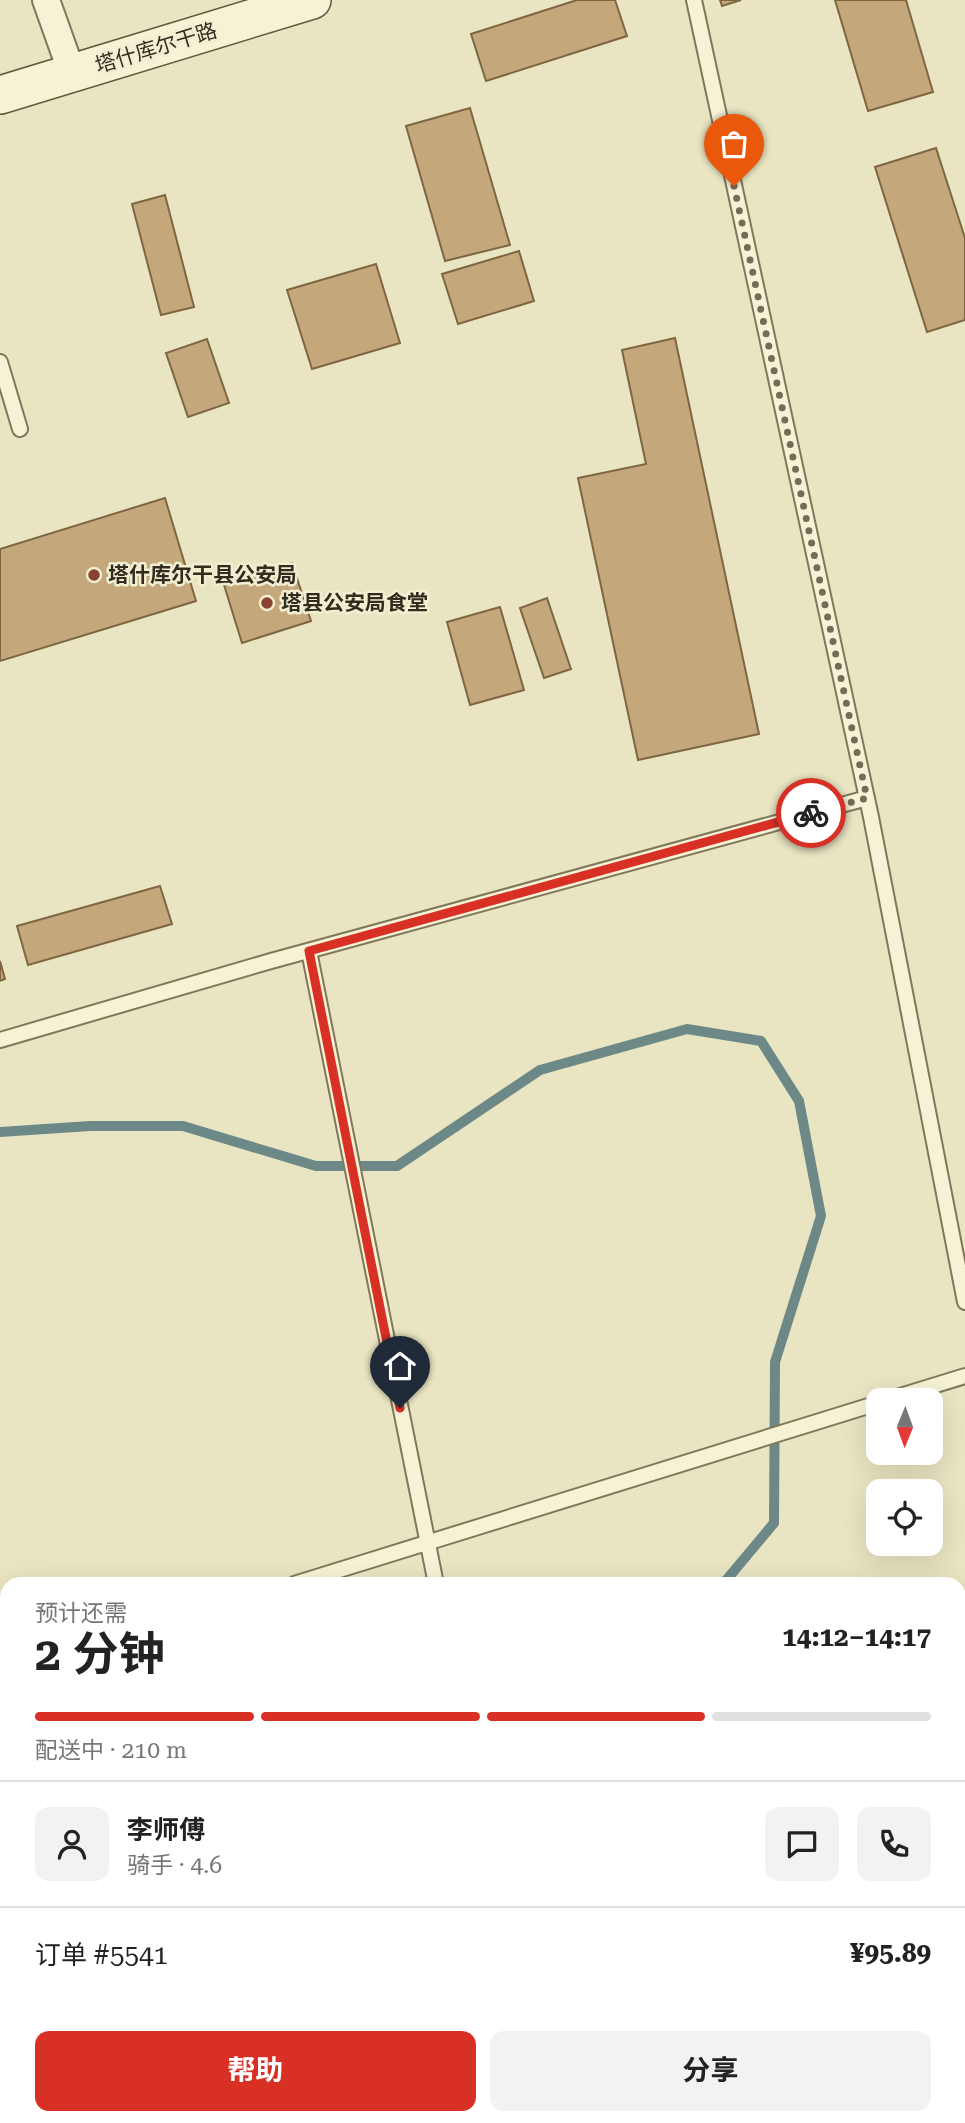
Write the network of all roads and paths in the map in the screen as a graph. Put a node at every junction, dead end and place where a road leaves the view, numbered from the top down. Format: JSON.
{"nodes":[{"id":1,"x":46,"y":0,"type":"edge"},
{"id":2,"x":312,"y":0,"type":"edge"},
{"id":3,"x":694,"y":0,"type":"edge"},
{"id":4,"x":72,"y":73,"type":"junction"},
{"id":5,"x":0,"y":95,"type":"edge"},
{"id":6,"x":0,"y":362,"type":"edge"},
{"id":7,"x":20,"y":429,"type":"dead end"},
{"id":8,"x":867,"y":798,"type":"junction"},
{"id":9,"x":309,"y":951,"type":"junction"},
{"id":10,"x":0,"y":1040,"type":"edge"},
{"id":11,"x":965,"y":1302,"type":"edge"},
{"id":12,"x":965,"y":1376,"type":"edge"},
{"id":13,"x":926,"y":1388,"type":"edge"},
{"id":14,"x":866,"y":1407,"type":"edge"},
{"id":15,"x":427,"y":1543,"type":"junction"},
{"id":16,"x":317,"y":1577,"type":"edge"},
{"id":17,"x":434,"y":1577,"type":"edge"}],
"edges":[{"from":1,"to":4,"type":"street"},
{"from":2,"to":4,"type":"main road","name":"塔什库尔干路"},
{"from":3,"to":8,"type":"lane"},
{"from":4,"to":5,"type":"main road","name":"塔什库尔干路"},
{"from":6,"to":7,"type":"lane"},
{"from":8,"to":9,"type":"lane"},
{"from":8,"to":11,"type":"lane"},
{"from":9,"to":10,"type":"lane"},
{"from":9,"to":15,"type":"lane"},
{"from":12,"to":13,"type":"lane"},
{"from":14,"to":15,"type":"lane"},
{"from":15,"to":16,"type":"lane"},
{"from":15,"to":17,"type":"lane"}]}
